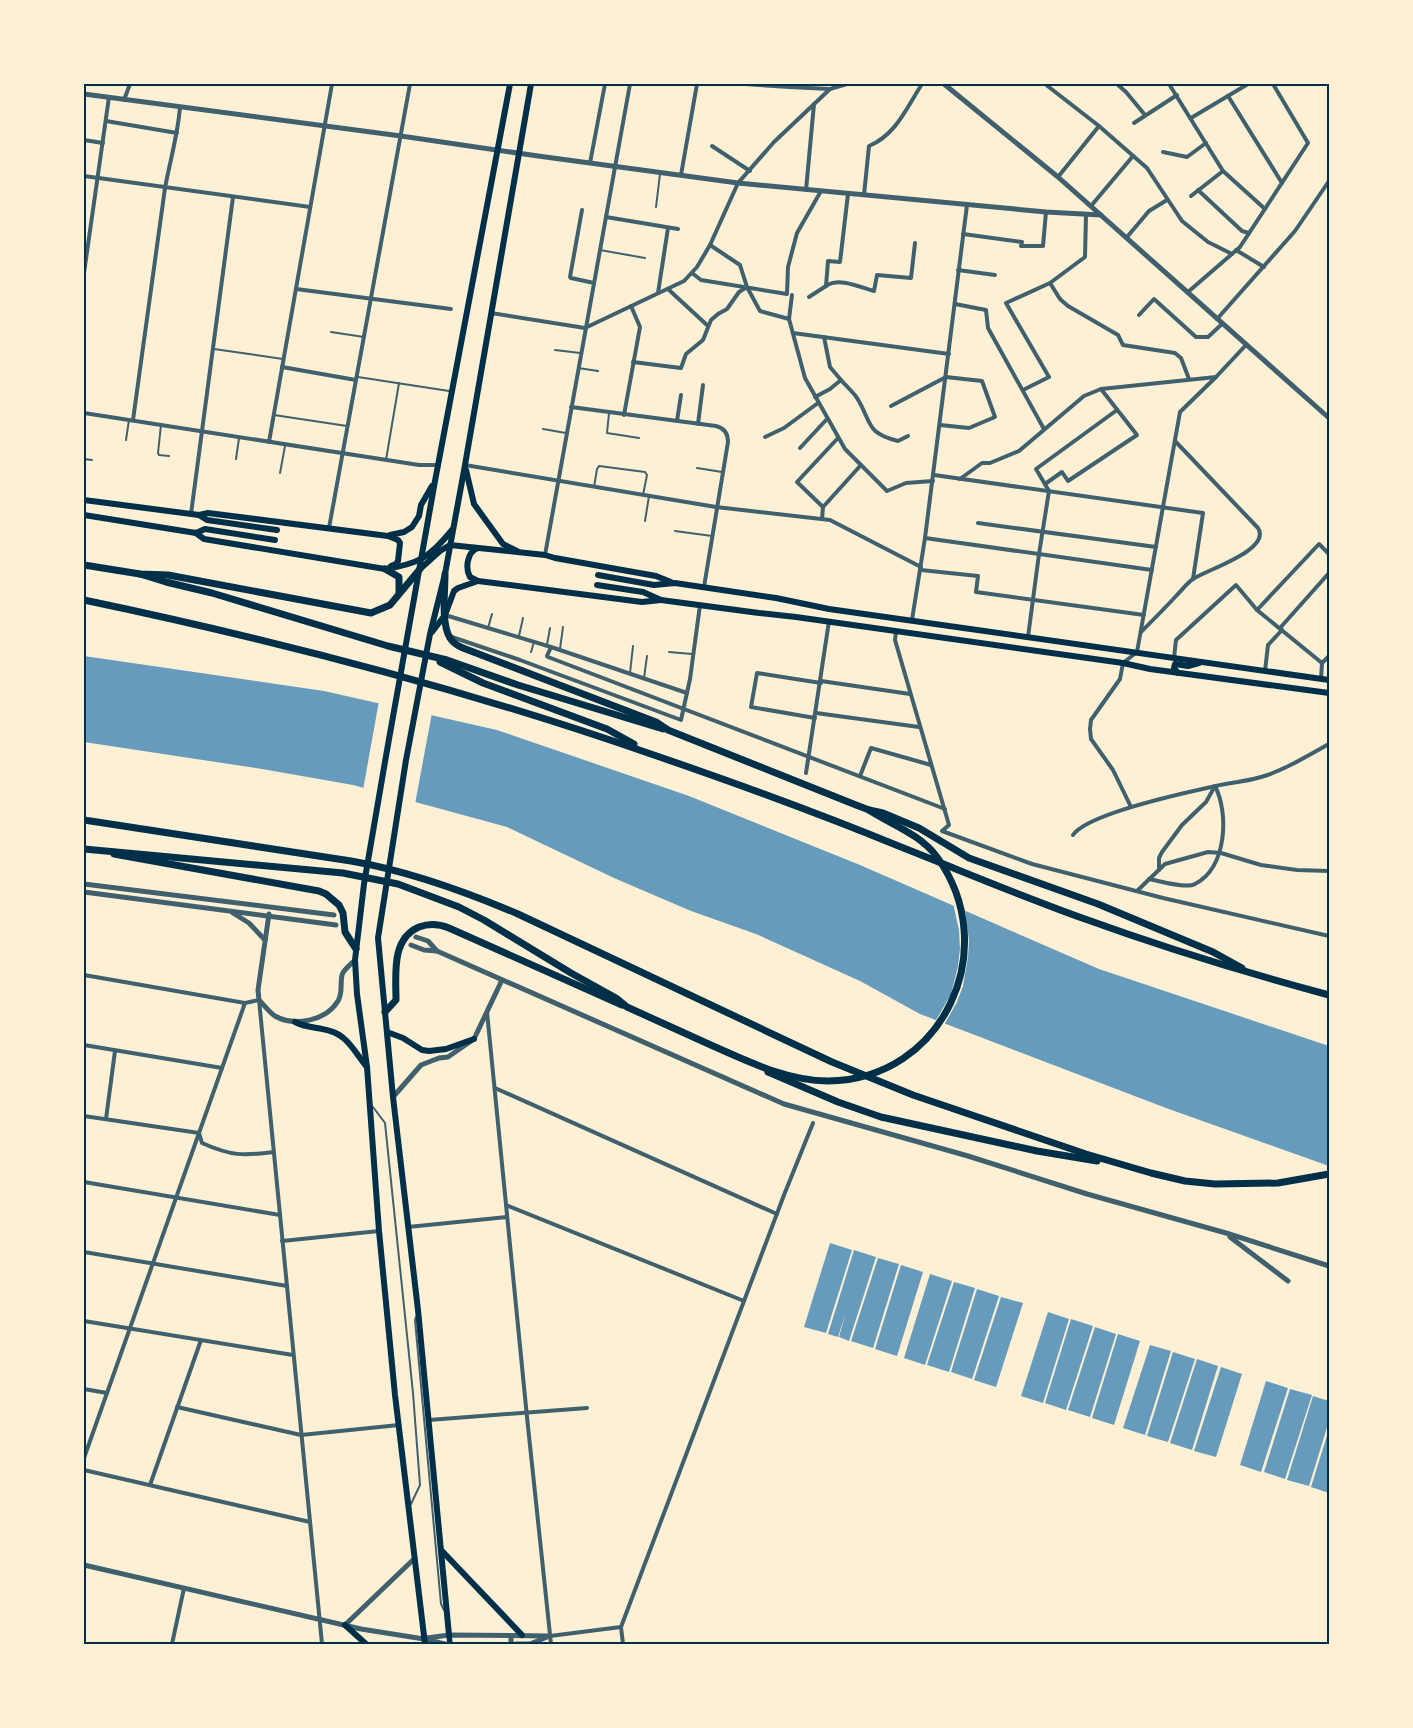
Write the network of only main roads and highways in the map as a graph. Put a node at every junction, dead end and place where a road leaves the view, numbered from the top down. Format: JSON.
{"nodes":[{"id":1,"x":510,"y":84,"type":"edge"},
{"id":2,"x":531,"y":84,"type":"edge"},
{"id":3,"x":465,"y":465,"type":"junction"},
{"id":4,"x":435,"y":481,"type":"junction"},
{"id":5,"x":84,"y":500,"type":"edge"},
{"id":6,"x":84,"y":515,"type":"edge"},
{"id":7,"x":199,"y":515,"type":"junction"},
{"id":8,"x":453,"y":529,"type":"junction"},
{"id":9,"x":277,"y":530,"type":"dead end"},
{"id":10,"x":196,"y":533,"type":"junction"},
{"id":11,"x":388,"y":536,"type":"junction"},
{"id":12,"x":275,"y":540,"type":"dead end"},
{"id":13,"x":450,"y":545,"type":"junction"},
{"id":14,"x":479,"y":548,"type":"junction"},
{"id":15,"x":520,"y":552,"type":"junction"},
{"id":16,"x":422,"y":559,"type":"junction"},
{"id":17,"x":84,"y":565,"type":"edge"},
{"id":18,"x":385,"y":568,"type":"junction"},
{"id":19,"x":420,"y":570,"type":"junction"},
{"id":20,"x":140,"y":574,"type":"junction"},
{"id":21,"x":445,"y":574,"type":"junction"},
{"id":22,"x":598,"y":575,"type":"dead end"},
{"id":23,"x":478,"y":580,"type":"junction"},
{"id":24,"x":675,"y":583,"type":"junction"},
{"id":25,"x":597,"y":585,"type":"dead end"},
{"id":26,"x":399,"y":595,"type":"junction"},
{"id":27,"x":84,"y":600,"type":"edge"},
{"id":28,"x":661,"y":600,"type":"junction"},
{"id":29,"x":445,"y":615,"type":"junction"},
{"id":30,"x":430,"y":634,"type":"junction"},
{"id":31,"x":412,"y":652,"type":"junction"},
{"id":32,"x":1205,"y":662,"type":"junction"},
{"id":33,"x":1178,"y":673,"type":"junction"},
{"id":34,"x":1329,"y":680,"type":"edge"},
{"id":35,"x":1329,"y":693,"type":"edge"},
{"id":36,"x":668,"y":730,"type":"junction"},
{"id":37,"x":650,"y":753,"type":"junction"},
{"id":38,"x":869,"y":810,"type":"junction"},
{"id":39,"x":84,"y":820,"type":"edge"},
{"id":40,"x":84,"y":849,"type":"edge"},
{"id":41,"x":104,"y":852,"type":"junction"},
{"id":42,"x":356,"y":950,"type":"junction"},
{"id":43,"x":1255,"y":975,"type":"junction"},
{"id":44,"x":1329,"y":995,"type":"edge"},
{"id":45,"x":627,"y":1007,"type":"junction"},
{"id":46,"x":384,"y":1012,"type":"junction"},
{"id":47,"x":295,"y":1022,"type":"road end"},
{"id":48,"x":387,"y":1032,"type":"junction"},
{"id":49,"x":474,"y":1039,"type":"road end"},
{"id":50,"x":759,"y":1066,"type":"junction"},
{"id":51,"x":367,"y":1067,"type":"junction"},
{"id":52,"x":1127,"y":1166,"type":"junction"},
{"id":53,"x":1329,"y":1174,"type":"edge"},
{"id":54,"x":441,"y":1551,"type":"junction"},
{"id":55,"x":345,"y":1624,"type":"road end"},
{"id":56,"x":450,"y":1635,"type":"joint"},
{"id":57,"x":522,"y":1635,"type":"road end"},
{"id":58,"x":424,"y":1642,"type":"edge"},
{"id":59,"x":366,"y":1644,"type":"edge"},
{"id":60,"x":450,"y":1644,"type":"edge"}],
"edges":[{"from":1,"to":4,"type":"main road"},
{"from":2,"to":3,"type":"main road"},
{"from":3,"to":8,"type":"main road"},
{"from":3,"to":15,"type":"main road"},
{"from":4,"to":11,"type":"main road"},
{"from":4,"to":16,"type":"main road"},
{"from":5,"to":7,"type":"main road"},
{"from":6,"to":10,"type":"main road"},
{"from":7,"to":9,"type":"main road"},
{"from":7,"to":11,"type":"main road"},
{"from":8,"to":13,"type":"main road"},
{"from":8,"to":16,"type":"main road"},
{"from":10,"to":12,"type":"main road"},
{"from":10,"to":18,"type":"main road"},
{"from":11,"to":18,"type":"main road"},
{"from":13,"to":14,"type":"main road"},
{"from":13,"to":19,"type":"main road"},
{"from":13,"to":21,"type":"main road"},
{"from":14,"to":15,"type":"main road"},
{"from":14,"to":23,"type":"main road"},
{"from":15,"to":24,"type":"main road"},
{"from":16,"to":18,"type":"main road"},
{"from":16,"to":19,"type":"main road"},
{"from":17,"to":20,"type":"highway"},
{"from":18,"to":26,"type":"highway"},
{"from":19,"to":26,"type":"highway"},
{"from":19,"to":42,"type":"main road"},
{"from":20,"to":26,"type":"highway"},
{"from":20,"to":31,"type":"highway"},
{"from":21,"to":29,"type":"highway"},
{"from":21,"to":30,"type":"main road"},
{"from":22,"to":24,"type":"main road"},
{"from":23,"to":28,"type":"main road"},
{"from":23,"to":29,"type":"main road"},
{"from":24,"to":32,"type":"main road"},
{"from":25,"to":28,"type":"main road"},
{"from":27,"to":37,"type":"highway"},
{"from":28,"to":33,"type":"main road"},
{"from":29,"to":30,"type":"main road"},
{"from":29,"to":36,"type":"highway"},
{"from":30,"to":46,"type":"main road"},
{"from":31,"to":36,"type":"highway"},
{"from":31,"to":37,"type":"highway"},
{"from":32,"to":33,"type":"main road"},
{"from":32,"to":34,"type":"main road"},
{"from":33,"to":35,"type":"main road"},
{"from":36,"to":38,"type":"highway"},
{"from":37,"to":43,"type":"highway"},
{"from":38,"to":43,"type":"highway"},
{"from":38,"to":50,"type":"highway"},
{"from":39,"to":52,"type":"highway"},
{"from":40,"to":41,"type":"highway"},
{"from":41,"to":42,"type":"highway"},
{"from":41,"to":45,"type":"highway"},
{"from":42,"to":51,"type":"main road"},
{"from":43,"to":44,"type":"highway"},
{"from":45,"to":46,"type":"highway"},
{"from":45,"to":50,"type":"highway"},
{"from":46,"to":48,"type":"main road"},
{"from":47,"to":51,"type":"main road"},
{"from":48,"to":49,"type":"main road"},
{"from":48,"to":54,"type":"main road"},
{"from":50,"to":52,"type":"highway"},
{"from":51,"to":58,"type":"main road"},
{"from":52,"to":53,"type":"highway"},
{"from":54,"to":56,"type":"main road"},
{"from":54,"to":57,"type":"main road"},
{"from":55,"to":59,"type":"main road"},
{"from":56,"to":60,"type":"main road"}]}
